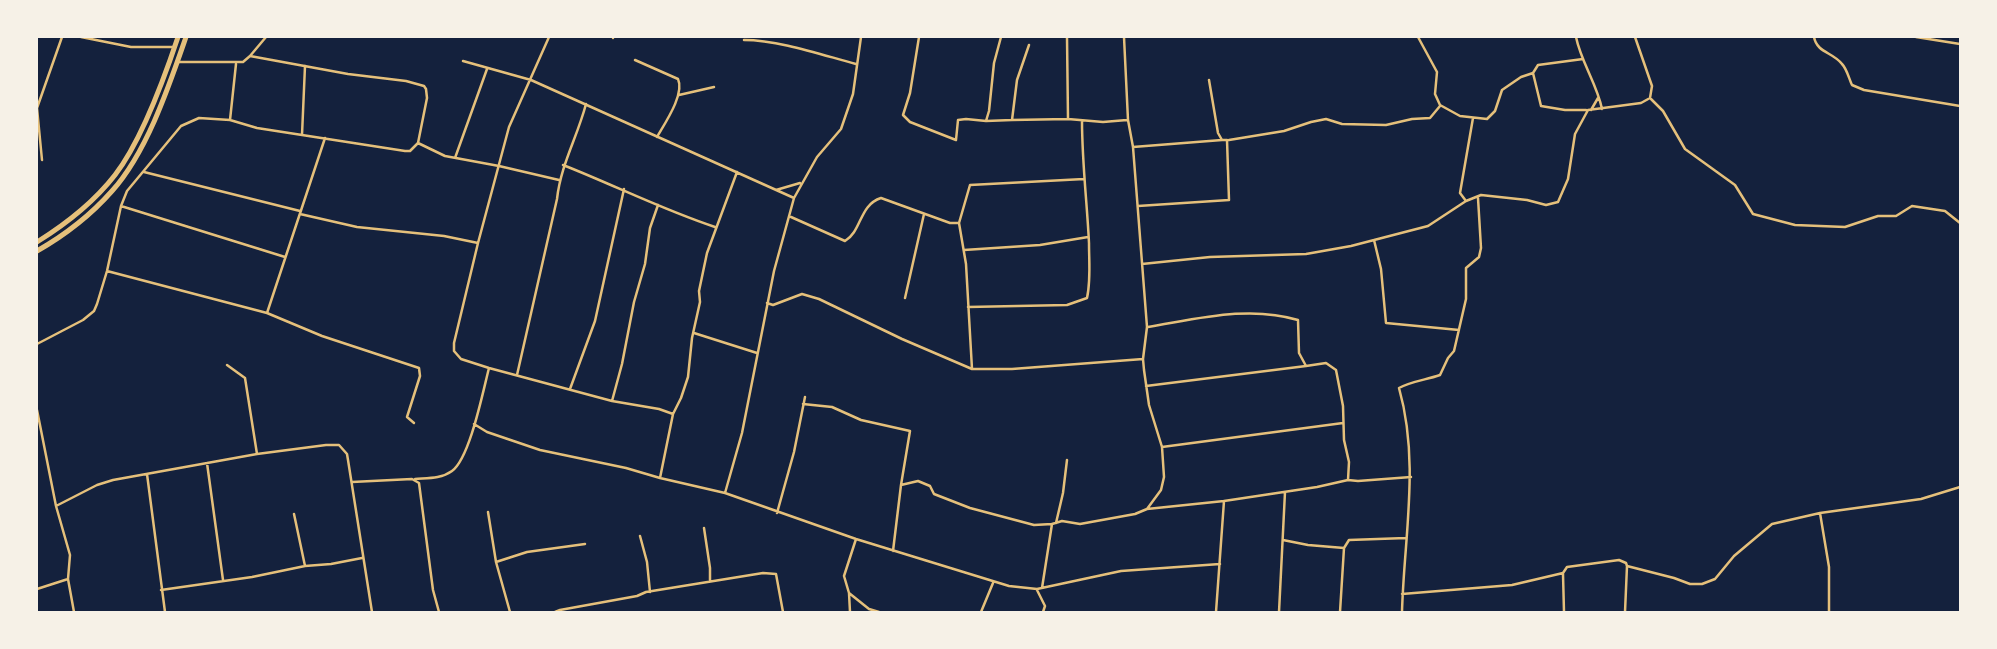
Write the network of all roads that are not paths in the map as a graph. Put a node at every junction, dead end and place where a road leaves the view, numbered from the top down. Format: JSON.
{"nodes":[{"id":1,"x":62,"y":37,"type":"edge"},
{"id":2,"x":81,"y":37,"type":"edge"},
{"id":3,"x":178,"y":37,"type":"edge"},
{"id":4,"x":186,"y":37,"type":"edge"},
{"id":5,"x":265,"y":37,"type":"edge"},
{"id":6,"x":549,"y":37,"type":"edge"},
{"id":7,"x":861,"y":37,"type":"edge"},
{"id":8,"x":919,"y":37,"type":"edge"},
{"id":9,"x":1001,"y":37,"type":"edge"},
{"id":10,"x":1067,"y":37,"type":"edge"},
{"id":11,"x":1124,"y":37,"type":"edge"},
{"id":12,"x":1418,"y":37,"type":"edge"},
{"id":13,"x":1576,"y":37,"type":"edge"},
{"id":14,"x":1635,"y":37,"type":"edge"},
{"id":15,"x":1814,"y":37,"type":"edge"},
{"id":16,"x":1916,"y":37,"type":"edge"},
{"id":17,"x":744,"y":40,"type":"dead end"},
{"id":18,"x":1960,"y":44,"type":"edge"},
{"id":19,"x":1029,"y":45,"type":"dead end"},
{"id":20,"x":175,"y":47,"type":"junction"},
{"id":21,"x":250,"y":56,"type":"junction"},
{"id":22,"x":1583,"y":59,"type":"junction"},
{"id":23,"x":635,"y":60,"type":"dead end"},
{"id":24,"x":170,"y":61,"type":"junction"},
{"id":25,"x":463,"y":61,"type":"dead end"},
{"id":26,"x":178,"y":62,"type":"junction"},
{"id":27,"x":236,"y":63,"type":"junction"},
{"id":28,"x":856,"y":64,"type":"junction"},
{"id":29,"x":305,"y":66,"type":"junction"},
{"id":30,"x":487,"y":69,"type":"junction"},
{"id":31,"x":1532,"y":73,"type":"junction"},
{"id":32,"x":531,"y":80,"type":"junction"},
{"id":33,"x":1209,"y":80,"type":"dead end"},
{"id":34,"x":715,"y":88,"type":"dead end"},
{"id":35,"x":679,"y":95,"type":"junction"},
{"id":36,"x":1599,"y":96,"type":"junction"},
{"id":37,"x":1650,"y":98,"type":"junction"},
{"id":38,"x":586,"y":104,"type":"junction"},
{"id":39,"x":1440,"y":105,"type":"junction"},
{"id":40,"x":1960,"y":106,"type":"edge"},
{"id":41,"x":37,"y":108,"type":"edge"},
{"id":42,"x":1590,"y":110,"type":"junction"},
{"id":43,"x":1602,"y":110,"type":"junction"},
{"id":44,"x":1473,"y":118,"type":"junction"},
{"id":45,"x":230,"y":120,"type":"junction"},
{"id":46,"x":1012,"y":120,"type":"junction"},
{"id":47,"x":1068,"y":120,"type":"junction"},
{"id":48,"x":1128,"y":120,"type":"junction"},
{"id":49,"x":986,"y":121,"type":"junction"},
{"id":50,"x":1082,"y":121,"type":"junction"},
{"id":51,"x":302,"y":135,"type":"junction"},
{"id":52,"x":657,"y":137,"type":"junction"},
{"id":53,"x":325,"y":138,"type":"junction"},
{"id":54,"x":1222,"y":140,"type":"junction"},
{"id":55,"x":1229,"y":140,"type":"dead end"},
{"id":56,"x":418,"y":143,"type":"junction"},
{"id":57,"x":1133,"y":147,"type":"junction"},
{"id":58,"x":455,"y":158,"type":"junction"},
{"id":59,"x":42,"y":160,"type":"dead end"},
{"id":60,"x":563,"y":165,"type":"junction"},
{"id":61,"x":499,"y":166,"type":"junction"},
{"id":62,"x":737,"y":171,"type":"junction"},
{"id":63,"x":144,"y":172,"type":"junction"},
{"id":64,"x":1084,"y":179,"type":"junction"},
{"id":65,"x":559,"y":180,"type":"junction"},
{"id":66,"x":802,"y":183,"type":"junction"},
{"id":67,"x":624,"y":189,"type":"junction"},
{"id":68,"x":776,"y":190,"type":"junction"},
{"id":69,"x":1478,"y":196,"type":"junction"},
{"id":70,"x":794,"y":198,"type":"junction"},
{"id":71,"x":1466,"y":201,"type":"junction"},
{"id":72,"x":658,"y":205,"type":"junction"},
{"id":73,"x":121,"y":206,"type":"junction"},
{"id":74,"x":1138,"y":206,"type":"junction"},
{"id":75,"x":300,"y":213,"type":"junction"},
{"id":76,"x":925,"y":214,"type":"junction"},
{"id":77,"x":790,"y":217,"type":"junction"},
{"id":78,"x":959,"y":223,"type":"junction"},
{"id":79,"x":1960,"y":223,"type":"edge"},
{"id":80,"x":715,"y":227,"type":"junction"},
{"id":81,"x":1088,"y":237,"type":"junction"},
{"id":82,"x":1374,"y":240,"type":"junction"},
{"id":83,"x":37,"y":242,"type":"edge"},
{"id":84,"x":478,"y":243,"type":"junction"},
{"id":85,"x":964,"y":250,"type":"junction"},
{"id":86,"x":37,"y":251,"type":"edge"},
{"id":87,"x":285,"y":257,"type":"junction"},
{"id":88,"x":1142,"y":264,"type":"junction"},
{"id":89,"x":107,"y":271,"type":"junction"},
{"id":90,"x":905,"y":298,"type":"dead end"},
{"id":91,"x":767,"y":303,"type":"junction"},
{"id":92,"x":967,"y":307,"type":"junction"},
{"id":93,"x":267,"y":313,"type":"junction"},
{"id":94,"x":1147,"y":327,"type":"junction"},
{"id":95,"x":1459,"y":330,"type":"junction"},
{"id":96,"x":694,"y":333,"type":"junction"},
{"id":97,"x":37,"y":344,"type":"edge"},
{"id":98,"x":757,"y":353,"type":"junction"},
{"id":99,"x":1143,"y":359,"type":"junction"},
{"id":100,"x":227,"y":365,"type":"dead end"},
{"id":101,"x":1306,"y":366,"type":"junction"},
{"id":102,"x":489,"y":368,"type":"junction"},
{"id":103,"x":972,"y":369,"type":"junction"},
{"id":104,"x":517,"y":375,"type":"junction"},
{"id":105,"x":1146,"y":386,"type":"junction"},
{"id":106,"x":570,"y":389,"type":"junction"},
{"id":107,"x":805,"y":397,"type":"dead end"},
{"id":108,"x":611,"y":401,"type":"junction"},
{"id":109,"x":803,"y":404,"type":"junction"},
{"id":110,"x":37,"y":410,"type":"edge"},
{"id":111,"x":673,"y":414,"type":"junction"},
{"id":112,"x":414,"y":423,"type":"dead end"},
{"id":113,"x":1345,"y":423,"type":"junction"},
{"id":114,"x":474,"y":424,"type":"junction"},
{"id":115,"x":1163,"y":447,"type":"junction"},
{"id":116,"x":257,"y":454,"type":"junction"},
{"id":117,"x":1067,"y":460,"type":"dead end"},
{"id":118,"x":207,"y":463,"type":"junction"},
{"id":119,"x":147,"y":474,"type":"junction"},
{"id":120,"x":1411,"y":477,"type":"junction"},
{"id":121,"x":660,"y":478,"type":"junction"},
{"id":122,"x":412,"y":479,"type":"junction"},
{"id":123,"x":1348,"y":480,"type":"junction"},
{"id":124,"x":352,"y":482,"type":"junction"},
{"id":125,"x":901,"y":485,"type":"junction"},
{"id":126,"x":1960,"y":487,"type":"edge"},
{"id":127,"x":1285,"y":492,"type":"junction"},
{"id":128,"x":725,"y":493,"type":"junction"},
{"id":129,"x":1224,"y":501,"type":"junction"},
{"id":130,"x":56,"y":506,"type":"junction"},
{"id":131,"x":1147,"y":509,"type":"junction"},
{"id":132,"x":488,"y":512,"type":"dead end"},
{"id":133,"x":777,"y":513,"type":"junction"},
{"id":134,"x":1820,"y":513,"type":"junction"},
{"id":135,"x":294,"y":514,"type":"dead end"},
{"id":136,"x":1054,"y":523,"type":"junction"},
{"id":137,"x":704,"y":528,"type":"dead end"},
{"id":138,"x":640,"y":536,"type":"dead end"},
{"id":139,"x":1407,"y":538,"type":"junction"},
{"id":140,"x":856,"y":539,"type":"junction"},
{"id":141,"x":1283,"y":540,"type":"junction"},
{"id":142,"x":585,"y":544,"type":"dead end"},
{"id":143,"x":1344,"y":548,"type":"junction"},
{"id":144,"x":894,"y":551,"type":"junction"},
{"id":145,"x":363,"y":557,"type":"junction"},
{"id":146,"x":496,"y":562,"type":"junction"},
{"id":147,"x":1220,"y":564,"type":"junction"},
{"id":148,"x":305,"y":566,"type":"junction"},
{"id":149,"x":1627,"y":566,"type":"junction"},
{"id":150,"x":1563,"y":573,"type":"junction"},
{"id":151,"x":68,"y":579,"type":"junction"},
{"id":152,"x":223,"y":580,"type":"junction"},
{"id":153,"x":710,"y":581,"type":"junction"},
{"id":154,"x":993,"y":581,"type":"junction"},
{"id":155,"x":1042,"y":588,"type":"junction"},
{"id":156,"x":37,"y":589,"type":"edge"},
{"id":157,"x":1037,"y":589,"type":"junction"},
{"id":158,"x":161,"y":590,"type":"junction"},
{"id":159,"x":650,"y":592,"type":"junction"},
{"id":160,"x":849,"y":593,"type":"junction"},
{"id":161,"x":1402,"y":594,"type":"junction"},
{"id":162,"x":560,"y":611,"type":"edge"},
{"id":163,"x":74,"y":612,"type":"edge"},
{"id":164,"x":165,"y":612,"type":"edge"},
{"id":165,"x":372,"y":612,"type":"edge"},
{"id":166,"x":439,"y":612,"type":"edge"},
{"id":167,"x":510,"y":612,"type":"edge"},
{"id":168,"x":555,"y":612,"type":"edge"},
{"id":169,"x":783,"y":612,"type":"edge"},
{"id":170,"x":850,"y":612,"type":"edge"},
{"id":171,"x":880,"y":612,"type":"edge"},
{"id":172,"x":981,"y":612,"type":"edge"},
{"id":173,"x":1043,"y":612,"type":"edge"},
{"id":174,"x":1216,"y":612,"type":"edge"},
{"id":175,"x":1279,"y":612,"type":"edge"},
{"id":176,"x":1340,"y":612,"type":"edge"},
{"id":177,"x":1402,"y":612,"type":"edge"},
{"id":178,"x":1564,"y":612,"type":"edge"},
{"id":179,"x":1625,"y":612,"type":"edge"},
{"id":180,"x":1829,"y":612,"type":"edge"}],
"edges":[{"from":1,"to":41,"type":"street"},
{"from":2,"to":20,"type":"street"},
{"from":3,"to":20,"type":"highway"},
{"from":4,"to":26,"type":"highway"},
{"from":5,"to":21,"type":"street"},
{"from":6,"to":32,"type":"street"},
{"from":7,"to":28,"type":"street"},
{"from":8,"to":49,"type":"street"},
{"from":9,"to":49,"type":"street"},
{"from":10,"to":47,"type":"street"},
{"from":11,"to":48,"type":"street"},
{"from":12,"to":39,"type":"street"},
{"from":13,"to":22,"type":"street"},
{"from":14,"to":37,"type":"street"},
{"from":15,"to":40,"type":"street"},
{"from":16,"to":18,"type":"street"},
{"from":17,"to":28,"type":"street"},
{"from":19,"to":46,"type":"street"},
{"from":20,"to":24,"type":"highway"},
{"from":21,"to":27,"type":"street"},
{"from":21,"to":29,"type":"street"},
{"from":22,"to":31,"type":"street"},
{"from":22,"to":36,"type":"street"},
{"from":23,"to":35,"type":"street"},
{"from":24,"to":26,"type":"street"},
{"from":24,"to":83,"type":"highway"},
{"from":25,"to":30,"type":"street"},
{"from":26,"to":27,"type":"street"},
{"from":26,"to":86,"type":"highway"},
{"from":27,"to":45,"type":"street"},
{"from":28,"to":66,"type":"street"},
{"from":29,"to":51,"type":"street"},
{"from":29,"to":56,"type":"street"},
{"from":30,"to":32,"type":"street"},
{"from":30,"to":58,"type":"street"},
{"from":31,"to":42,"type":"street"},
{"from":31,"to":44,"type":"street"},
{"from":32,"to":38,"type":"street"},
{"from":32,"to":61,"type":"street"},
{"from":33,"to":54,"type":"street"},
{"from":34,"to":35,"type":"street"},
{"from":35,"to":52,"type":"street"},
{"from":36,"to":42,"type":"street"},
{"from":36,"to":43,"type":"street"},
{"from":37,"to":43,"type":"street"},
{"from":37,"to":79,"type":"street"},
{"from":38,"to":52,"type":"street"},
{"from":38,"to":60,"type":"street"},
{"from":39,"to":44,"type":"street"},
{"from":39,"to":55,"type":"street"},
{"from":41,"to":59,"type":"street"},
{"from":42,"to":43,"type":"street"},
{"from":42,"to":69,"type":"street"},
{"from":44,"to":71,"type":"street"},
{"from":45,"to":51,"type":"street"},
{"from":45,"to":63,"type":"street"},
{"from":46,"to":47,"type":"street"},
{"from":46,"to":49,"type":"street"},
{"from":47,"to":50,"type":"street"},
{"from":48,"to":50,"type":"street"},
{"from":48,"to":57,"type":"street"},
{"from":50,"to":64,"type":"street"},
{"from":51,"to":53,"type":"street"},
{"from":52,"to":62,"type":"street"},
{"from":53,"to":56,"type":"street"},
{"from":53,"to":75,"type":"street"},
{"from":54,"to":57,"type":"street"},
{"from":54,"to":74,"type":"street"},
{"from":56,"to":58,"type":"street"},
{"from":57,"to":74,"type":"street"},
{"from":58,"to":61,"type":"street"},
{"from":60,"to":65,"type":"street"},
{"from":60,"to":67,"type":"street"},
{"from":61,"to":65,"type":"street"},
{"from":61,"to":84,"type":"street"},
{"from":62,"to":68,"type":"street"},
{"from":62,"to":80,"type":"street"},
{"from":63,"to":73,"type":"street"},
{"from":63,"to":75,"type":"street"},
{"from":64,"to":78,"type":"street"},
{"from":64,"to":81,"type":"street"},
{"from":65,"to":104,"type":"street"},
{"from":66,"to":68,"type":"street"},
{"from":66,"to":70,"type":"street"},
{"from":67,"to":72,"type":"street"},
{"from":67,"to":106,"type":"street"},
{"from":68,"to":70,"type":"street"},
{"from":69,"to":71,"type":"street"},
{"from":69,"to":95,"type":"street"},
{"from":70,"to":77,"type":"street"},
{"from":71,"to":82,"type":"street"},
{"from":72,"to":80,"type":"street"},
{"from":72,"to":108,"type":"street"},
{"from":73,"to":87,"type":"street"},
{"from":73,"to":89,"type":"street"},
{"from":74,"to":88,"type":"street"},
{"from":75,"to":84,"type":"street"},
{"from":75,"to":87,"type":"street"},
{"from":76,"to":77,"type":"street"},
{"from":76,"to":78,"type":"street"},
{"from":76,"to":90,"type":"street"},
{"from":77,"to":91,"type":"street"},
{"from":78,"to":85,"type":"street"},
{"from":80,"to":96,"type":"street"},
{"from":81,"to":85,"type":"street"},
{"from":81,"to":92,"type":"street"},
{"from":82,"to":88,"type":"street"},
{"from":82,"to":95,"type":"street"},
{"from":84,"to":102,"type":"street"},
{"from":85,"to":92,"type":"street"},
{"from":87,"to":93,"type":"street"},
{"from":88,"to":94,"type":"street"},
{"from":89,"to":93,"type":"street"},
{"from":89,"to":97,"type":"street"},
{"from":91,"to":98,"type":"street"},
{"from":91,"to":103,"type":"street"},
{"from":92,"to":103,"type":"street"},
{"from":93,"to":112,"type":"street"},
{"from":94,"to":99,"type":"street"},
{"from":94,"to":101,"type":"street"},
{"from":95,"to":120,"type":"street"},
{"from":96,"to":98,"type":"street"},
{"from":96,"to":111,"type":"street"},
{"from":98,"to":128,"type":"street"},
{"from":99,"to":103,"type":"street"},
{"from":99,"to":105,"type":"street"},
{"from":100,"to":116,"type":"street"},
{"from":101,"to":105,"type":"street"},
{"from":101,"to":113,"type":"street"},
{"from":102,"to":104,"type":"street"},
{"from":102,"to":114,"type":"street"},
{"from":104,"to":106,"type":"street"},
{"from":105,"to":115,"type":"street"},
{"from":106,"to":108,"type":"street"},
{"from":107,"to":109,"type":"street"},
{"from":108,"to":111,"type":"street"},
{"from":109,"to":125,"type":"street"},
{"from":109,"to":133,"type":"street"},
{"from":110,"to":130,"type":"street"},
{"from":111,"to":121,"type":"street"},
{"from":113,"to":115,"type":"street"},
{"from":113,"to":123,"type":"street"},
{"from":114,"to":121,"type":"street"},
{"from":114,"to":122,"type":"street"},
{"from":115,"to":131,"type":"street"},
{"from":116,"to":118,"type":"street"},
{"from":116,"to":124,"type":"street"},
{"from":117,"to":136,"type":"street"},
{"from":118,"to":119,"type":"street"},
{"from":118,"to":152,"type":"street"},
{"from":119,"to":130,"type":"street"},
{"from":119,"to":158,"type":"street"},
{"from":120,"to":123,"type":"street"},
{"from":120,"to":139,"type":"street"},
{"from":121,"to":128,"type":"street"},
{"from":122,"to":124,"type":"street"},
{"from":122,"to":166,"type":"street"},
{"from":123,"to":127,"type":"street"},
{"from":124,"to":145,"type":"street"},
{"from":125,"to":136,"type":"street"},
{"from":125,"to":144,"type":"street"},
{"from":126,"to":134,"type":"street"},
{"from":127,"to":129,"type":"street"},
{"from":127,"to":141,"type":"street"},
{"from":128,"to":133,"type":"street"},
{"from":129,"to":131,"type":"street"},
{"from":129,"to":147,"type":"street"},
{"from":130,"to":151,"type":"street"},
{"from":131,"to":136,"type":"street"},
{"from":132,"to":146,"type":"street"},
{"from":133,"to":140,"type":"street"},
{"from":134,"to":149,"type":"street"},
{"from":134,"to":180,"type":"street"},
{"from":135,"to":148,"type":"street"},
{"from":136,"to":155,"type":"street"},
{"from":137,"to":153,"type":"street"},
{"from":138,"to":159,"type":"street"},
{"from":139,"to":143,"type":"street"},
{"from":139,"to":161,"type":"street"},
{"from":140,"to":144,"type":"street"},
{"from":140,"to":160,"type":"street"},
{"from":141,"to":143,"type":"street"},
{"from":141,"to":175,"type":"street"},
{"from":142,"to":146,"type":"street"},
{"from":143,"to":176,"type":"street"},
{"from":144,"to":154,"type":"street"},
{"from":145,"to":148,"type":"street"},
{"from":145,"to":165,"type":"street"},
{"from":146,"to":167,"type":"street"},
{"from":147,"to":155,"type":"street"},
{"from":147,"to":174,"type":"street"},
{"from":148,"to":152,"type":"street"},
{"from":149,"to":150,"type":"street"},
{"from":149,"to":179,"type":"street"},
{"from":150,"to":161,"type":"street"},
{"from":150,"to":178,"type":"street"},
{"from":151,"to":156,"type":"street"},
{"from":151,"to":163,"type":"street"},
{"from":152,"to":158,"type":"street"},
{"from":153,"to":159,"type":"street"},
{"from":153,"to":169,"type":"street"},
{"from":154,"to":157,"type":"street"},
{"from":154,"to":172,"type":"street"},
{"from":155,"to":157,"type":"street"},
{"from":157,"to":173,"type":"street"},
{"from":158,"to":164,"type":"street"},
{"from":159,"to":162,"type":"street"},
{"from":160,"to":170,"type":"street"},
{"from":160,"to":171,"type":"street"},
{"from":161,"to":177,"type":"street"},
{"from":162,"to":168,"type":"street"}]}
